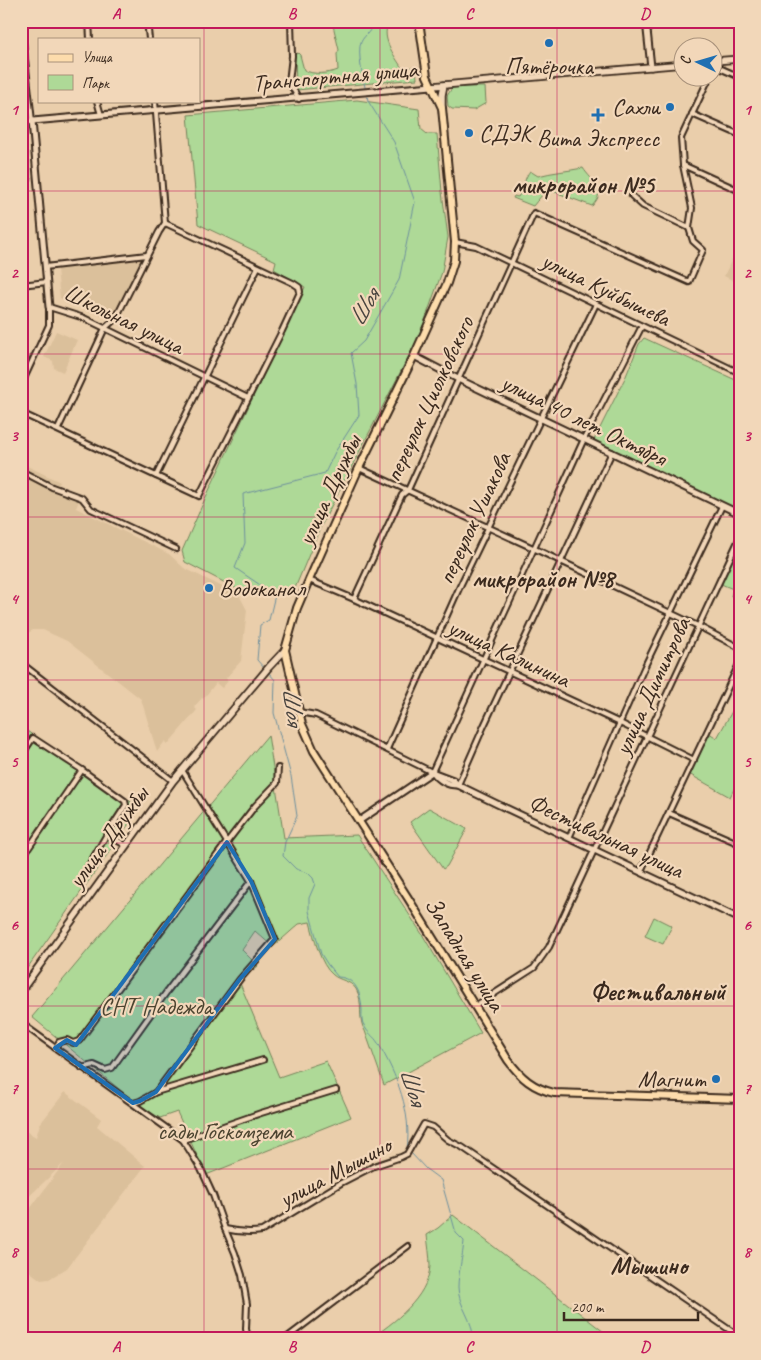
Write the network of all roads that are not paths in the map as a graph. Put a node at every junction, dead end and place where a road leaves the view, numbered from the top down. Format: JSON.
{"nodes":[{"id":1,"x":88,"y":21,"type":"edge"},
{"id":2,"x":147,"y":21,"type":"edge"},
{"id":3,"x":291,"y":21,"type":"edge"},
{"id":4,"x":419,"y":21,"type":"edge"},
{"id":5,"x":646,"y":21,"type":"edge"},
{"id":6,"x":21,"y":24,"type":"edge"},
{"id":7,"x":90,"y":38,"type":"edge"},
{"id":8,"x":149,"y":38,"type":"edge"},
{"id":9,"x":740,"y":59,"type":"edge"},
{"id":10,"x":724,"y":62,"type":"edge"},
{"id":11,"x":674,"y":65,"type":"edge"},
{"id":12,"x":651,"y":67,"type":"junction"},
{"id":13,"x":724,"y":69,"type":"edge"},
{"id":14,"x":740,"y":77,"type":"edge"},
{"id":15,"x":444,"y":85,"type":"junction"},
{"id":16,"x":432,"y":86,"type":"junction"},
{"id":17,"x":704,"y":88,"type":"edge"},
{"id":18,"x":299,"y":99,"type":"junction"},
{"id":19,"x":97,"y":102,"type":"edge"},
{"id":20,"x":155,"y":102,"type":"edge"},
{"id":21,"x":442,"y":108,"type":"junction"},
{"id":22,"x":156,"y":111,"type":"junction"},
{"id":23,"x":692,"y":114,"type":"junction"},
{"id":24,"x":101,"y":115,"type":"junction"},
{"id":25,"x":32,"y":121,"type":"junction"},
{"id":26,"x":21,"y":122,"type":"edge"},
{"id":27,"x":740,"y":135,"type":"edge"},
{"id":28,"x":684,"y":165,"type":"junction"},
{"id":29,"x":740,"y":191,"type":"edge"},
{"id":30,"x":632,"y":196,"type":"dead end"},
{"id":31,"x":165,"y":223,"type":"junction"},
{"id":32,"x":689,"y":228,"type":"junction"},
{"id":33,"x":455,"y":242,"type":"junction"},
{"id":34,"x":147,"y":255,"type":"junction"},
{"id":35,"x":512,"y":263,"type":"junction"},
{"id":36,"x":45,"y":267,"type":"junction"},
{"id":37,"x":258,"y":267,"type":"junction"},
{"id":38,"x":47,"y":282,"type":"junction"},
{"id":39,"x":21,"y":285,"type":"edge"},
{"id":40,"x":596,"y":304,"type":"junction"},
{"id":41,"x":49,"y":307,"type":"junction"},
{"id":42,"x":642,"y":326,"type":"junction"},
{"id":43,"x":105,"y":328,"type":"junction"},
{"id":44,"x":414,"y":356,"type":"junction"},
{"id":45,"x":740,"y":373,"type":"edge"},
{"id":46,"x":204,"y":377,"type":"junction"},
{"id":47,"x":458,"y":379,"type":"junction"},
{"id":48,"x":21,"y":385,"type":"edge"},
{"id":49,"x":248,"y":398,"type":"junction"},
{"id":50,"x":21,"y":413,"type":"edge"},
{"id":51,"x":541,"y":419,"type":"junction"},
{"id":52,"x":58,"y":429,"type":"junction"},
{"id":53,"x":584,"y":439,"type":"junction"},
{"id":54,"x":612,"y":452,"type":"junction"},
{"id":55,"x":359,"y":468,"type":"junction"},
{"id":56,"x":21,"y":471,"type":"edge"},
{"id":57,"x":156,"y":476,"type":"junction"},
{"id":58,"x":408,"y":490,"type":"junction"},
{"id":59,"x":722,"y":506,"type":"junction"},
{"id":60,"x":740,"y":514,"type":"edge"},
{"id":61,"x":489,"y":527,"type":"junction"},
{"id":62,"x":740,"y":537,"type":"edge"},
{"id":63,"x":533,"y":548,"type":"junction"},
{"id":64,"x":176,"y":550,"type":"dead end"},
{"id":65,"x":561,"y":560,"type":"junction"},
{"id":66,"x":308,"y":580,"type":"junction"},
{"id":67,"x":354,"y":599,"type":"junction"},
{"id":68,"x":671,"y":614,"type":"junction"},
{"id":69,"x":698,"y":626,"type":"junction"},
{"id":70,"x":438,"y":639,"type":"junction"},
{"id":71,"x":740,"y":648,"type":"edge"},
{"id":72,"x":285,"y":650,"type":"junction"},
{"id":73,"x":484,"y":661,"type":"junction"},
{"id":74,"x":740,"y":662,"type":"edge"},
{"id":75,"x":21,"y":663,"type":"edge"},
{"id":76,"x":509,"y":672,"type":"junction"},
{"id":77,"x":298,"y":712,"type":"junction"},
{"id":78,"x":620,"y":723,"type":"junction"},
{"id":79,"x":647,"y":737,"type":"junction"},
{"id":80,"x":387,"y":749,"type":"junction"},
{"id":81,"x":21,"y":756,"type":"edge"},
{"id":82,"x":694,"y":760,"type":"junction"},
{"id":83,"x":278,"y":768,"type":"dead end"},
{"id":84,"x":82,"y":770,"type":"junction"},
{"id":85,"x":182,"y":770,"type":"junction"},
{"id":86,"x":432,"y":772,"type":"junction"},
{"id":87,"x":173,"y":781,"type":"junction"},
{"id":88,"x":458,"y":785,"type":"junction"},
{"id":89,"x":669,"y":814,"type":"junction"},
{"id":90,"x":358,"y":821,"type":"junction"},
{"id":91,"x":107,"y":834,"type":"junction"},
{"id":92,"x":568,"y":838,"type":"junction"},
{"id":93,"x":227,"y":842,"type":"junction"},
{"id":94,"x":740,"y":844,"type":"edge"},
{"id":95,"x":125,"y":845,"type":"junction"},
{"id":96,"x":595,"y":849,"type":"junction"},
{"id":97,"x":21,"y":859,"type":"edge"},
{"id":98,"x":89,"y":865,"type":"dead end"},
{"id":99,"x":641,"y":871,"type":"junction"},
{"id":100,"x":251,"y":881,"type":"junction"},
{"id":101,"x":740,"y":919,"type":"edge"},
{"id":102,"x":21,"y":991,"type":"edge"},
{"id":103,"x":475,"y":1006,"type":"junction"},
{"id":104,"x":21,"y":1023,"type":"edge"},
{"id":105,"x":55,"y":1048,"type":"junction"},
{"id":106,"x":263,"y":1060,"type":"dead end"},
{"id":107,"x":82,"y":1068,"type":"junction"},
{"id":108,"x":336,"y":1090,"type":"dead end"},
{"id":109,"x":156,"y":1092,"type":"junction"},
{"id":110,"x":740,"y":1099,"type":"edge"},
{"id":111,"x":133,"y":1103,"type":"junction"},
{"id":112,"x":183,"y":1140,"type":"junction"},
{"id":113,"x":224,"y":1229,"type":"junction"},
{"id":114,"x":408,"y":1246,"type":"dead end"},
{"id":115,"x":740,"y":1337,"type":"edge"},
{"id":116,"x":248,"y":1339,"type":"edge"},
{"id":117,"x":284,"y":1339,"type":"edge"}],
"edges":[{"from":1,"to":7,"type":"street"},
{"from":2,"to":8,"type":"street"},
{"from":3,"to":18,"type":"street"},
{"from":4,"to":16,"type":"main road","name":"улица Дружбы"},
{"from":5,"to":12,"type":"street"},
{"from":6,"to":25,"type":"street","name":"Школьная улица"},
{"from":9,"to":10,"type":"main road"},
{"from":11,"to":12,"type":"main road","name":"Транспортная улица"},
{"from":12,"to":15,"type":"main road","name":"Транспортная улица"},
{"from":13,"to":14,"type":"street"},
{"from":15,"to":16,"type":"main road","name":"Транспортная улица"},
{"from":15,"to":21,"type":"main road"},
{"from":16,"to":18,"type":"street","name":"Транспортная улица"},
{"from":16,"to":21,"type":"main road","name":"улица Дружбы"},
{"from":17,"to":23,"type":"street"},
{"from":18,"to":22,"type":"street","name":"Транспортная улица"},
{"from":19,"to":24,"type":"street"},
{"from":20,"to":22,"type":"street"},
{"from":21,"to":33,"type":"main road","name":"улица Дружбы"},
{"from":22,"to":24,"type":"street","name":"Транспортная улица"},
{"from":22,"to":31,"type":"street"},
{"from":23,"to":27,"type":"street"},
{"from":23,"to":28,"type":"street"},
{"from":24,"to":25,"type":"street","name":"Транспортная улица"},
{"from":25,"to":26,"type":"street","name":"Транспортная улица"},
{"from":25,"to":36,"type":"street","name":"Школьная улица"},
{"from":28,"to":29,"type":"street"},
{"from":28,"to":32,"type":"street"},
{"from":30,"to":32,"type":"street"},
{"from":31,"to":34,"type":"street"},
{"from":31,"to":37,"type":"street"},
{"from":32,"to":35,"type":"street","name":"переулок Циолковского"},
{"from":33,"to":35,"type":"street","name":"улица Куйбышева"},
{"from":33,"to":44,"type":"main road","name":"улица Дружбы"},
{"from":34,"to":36,"type":"street"},
{"from":34,"to":43,"type":"street"},
{"from":35,"to":40,"type":"street","name":"улица Куйбышева"},
{"from":35,"to":47,"type":"street","name":"переулок Циолковского"},
{"from":36,"to":38,"type":"street","name":"Школьная улица"},
{"from":37,"to":46,"type":"street"},
{"from":37,"to":49,"type":"street"},
{"from":38,"to":39,"type":"street"},
{"from":38,"to":41,"type":"street","name":"Школьная улица"},
{"from":40,"to":42,"type":"street","name":"улица Куйбышева"},
{"from":40,"to":51,"type":"street","name":"переулок Ушакова"},
{"from":41,"to":43,"type":"street","name":"Школьная улица"},
{"from":41,"to":48,"type":"street"},
{"from":42,"to":45,"type":"street","name":"улица Куйбышева"},
{"from":42,"to":53,"type":"street"},
{"from":43,"to":46,"type":"street","name":"Школьная улица"},
{"from":43,"to":52,"type":"street"},
{"from":44,"to":47,"type":"street","name":"улица 40 лет Октября"},
{"from":44,"to":55,"type":"main road","name":"улица Дружбы"},
{"from":46,"to":49,"type":"street","name":"Школьная улица"},
{"from":46,"to":57,"type":"street"},
{"from":47,"to":51,"type":"street","name":"улица 40 лет Октября"},
{"from":47,"to":58,"type":"street","name":"переулок Циолковского"},
{"from":49,"to":57,"type":"street"},
{"from":50,"to":52,"type":"street"},
{"from":51,"to":53,"type":"street","name":"улица 40 лет Октября"},
{"from":51,"to":61,"type":"street","name":"переулок Ушакова"},
{"from":52,"to":57,"type":"street"},
{"from":53,"to":54,"type":"street","name":"улица 40 лет Октября"},
{"from":53,"to":63,"type":"street"},
{"from":54,"to":59,"type":"street","name":"улица 40 лет Октября"},
{"from":54,"to":65,"type":"street"},
{"from":55,"to":58,"type":"street"},
{"from":55,"to":66,"type":"main road","name":"улица Дружбы"},
{"from":56,"to":64,"type":"street"},
{"from":58,"to":61,"type":"street"},
{"from":58,"to":67,"type":"street","name":"переулок Циолковского"},
{"from":59,"to":60,"type":"street","name":"улица 40 лет Октября"},
{"from":59,"to":68,"type":"street"},
{"from":61,"to":63,"type":"street"},
{"from":61,"to":70,"type":"street","name":"переулок Ушакова"},
{"from":62,"to":69,"type":"street","name":"улица Димитрова"},
{"from":63,"to":65,"type":"street"},
{"from":63,"to":73,"type":"street"},
{"from":65,"to":68,"type":"street"},
{"from":65,"to":76,"type":"street"},
{"from":66,"to":67,"type":"street","name":"улица Калинина"},
{"from":66,"to":72,"type":"main road","name":"улица Дружбы"},
{"from":67,"to":70,"type":"street","name":"улица Калинина"},
{"from":68,"to":69,"type":"street"},
{"from":68,"to":78,"type":"street"},
{"from":69,"to":71,"type":"street"},
{"from":69,"to":79,"type":"street","name":"улица Димитрова"},
{"from":70,"to":73,"type":"street","name":"улица Калинина"},
{"from":70,"to":80,"type":"street","name":"переулок Ушакова"},
{"from":72,"to":77,"type":"main road","name":"Западная улица"},
{"from":72,"to":85,"type":"main road","name":"улица Дружбы"},
{"from":73,"to":76,"type":"street","name":"улица Калинина"},
{"from":73,"to":86,"type":"street"},
{"from":74,"to":82,"type":"street"},
{"from":75,"to":87,"type":"street"},
{"from":76,"to":78,"type":"street","name":"улица Калинина"},
{"from":76,"to":88,"type":"street"},
{"from":77,"to":80,"type":"street","name":"Фестивальная улица"},
{"from":77,"to":90,"type":"main road","name":"Западная улица"},
{"from":78,"to":79,"type":"street","name":"улица Калинина"},
{"from":78,"to":92,"type":"street"},
{"from":79,"to":82,"type":"street","name":"улица Калинина"},
{"from":79,"to":96,"type":"street","name":"улица Димитрова"},
{"from":80,"to":86,"type":"street","name":"Фестивальная улица"},
{"from":81,"to":84,"type":"street"},
{"from":82,"to":89,"type":"street"},
{"from":83,"to":93,"type":"street"},
{"from":84,"to":91,"type":"street"},
{"from":84,"to":97,"type":"street"},
{"from":85,"to":87,"type":"main road","name":"улица Дружбы"},
{"from":85,"to":93,"type":"street"},
{"from":86,"to":88,"type":"street","name":"Фестивальная улица"},
{"from":86,"to":90,"type":"street"},
{"from":87,"to":95,"type":"main road","name":"улица Дружбы"},
{"from":88,"to":92,"type":"street","name":"Фестивальная улица"},
{"from":89,"to":94,"type":"street"},
{"from":89,"to":99,"type":"street"},
{"from":90,"to":103,"type":"main road","name":"Западная улица"},
{"from":91,"to":95,"type":"street"},
{"from":91,"to":98,"type":"street"},
{"from":92,"to":96,"type":"street","name":"Фестивальная улица"},
{"from":93,"to":100,"type":"street"},
{"from":93,"to":105,"type":"street"},
{"from":95,"to":102,"type":"main road","name":"улица Дружбы"},
{"from":96,"to":99,"type":"street","name":"Фестивальная улица"},
{"from":96,"to":103,"type":"street","name":"улица Димитрова"},
{"from":99,"to":101,"type":"street","name":"Фестивальная улица"},
{"from":100,"to":107,"type":"street"},
{"from":100,"to":109,"type":"street"},
{"from":103,"to":110,"type":"main road","name":"Западная улица"},
{"from":104,"to":105,"type":"street"},
{"from":105,"to":107,"type":"street"},
{"from":106,"to":109,"type":"street"},
{"from":107,"to":111,"type":"street"},
{"from":108,"to":112,"type":"street"},
{"from":109,"to":111,"type":"street"},
{"from":111,"to":112,"type":"street"},
{"from":112,"to":113,"type":"street"},
{"from":113,"to":115,"type":"street","name":"улица Мышино"},
{"from":113,"to":116,"type":"street"},
{"from":114,"to":117,"type":"street"}]}
